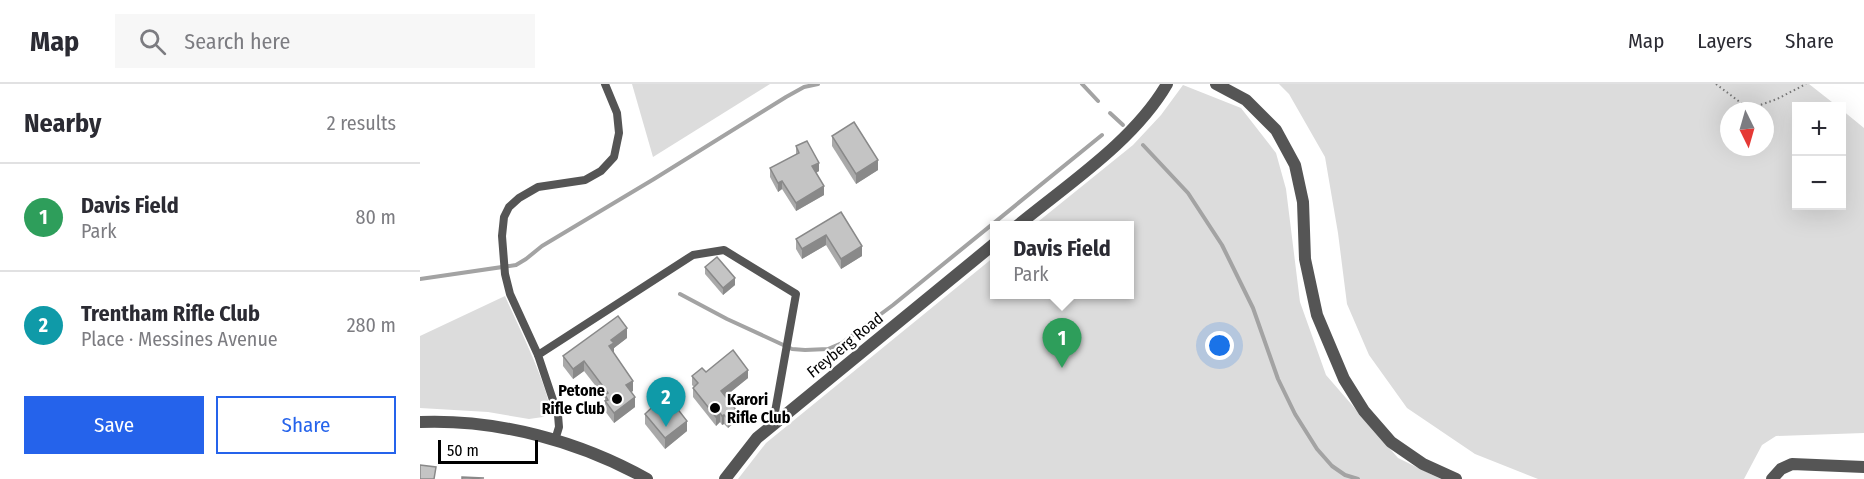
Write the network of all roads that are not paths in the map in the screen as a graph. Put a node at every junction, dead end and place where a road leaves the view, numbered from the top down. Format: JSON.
{"nodes":[{"id":1,"x":605,"y":84,"type":"edge"},
{"id":2,"x":1167,"y":84,"type":"edge"},
{"id":3,"x":1216,"y":84,"type":"edge"},
{"id":4,"x":1022,"y":221,"type":"edge"},
{"id":5,"x":990,"y":247,"type":"edge"},
{"id":6,"x":538,"y":355,"type":"junction"},
{"id":7,"x":420,"y":422,"type":"edge"},
{"id":8,"x":774,"y":423,"type":"junction"},
{"id":9,"x":555,"y":440,"type":"junction"},
{"id":10,"x":1864,"y":467,"type":"edge"},
{"id":11,"x":647,"y":479,"type":"edge"},
{"id":12,"x":725,"y":479,"type":"edge"},
{"id":13,"x":1456,"y":479,"type":"edge"},
{"id":14,"x":1772,"y":479,"type":"edge"}],
"edges":[{"from":1,"to":6,"type":"lane"},
{"from":2,"to":4,"type":"street"},
{"from":3,"to":13,"type":"street"},
{"from":5,"to":8,"type":"street","name":"Freyberg Road"},
{"from":6,"to":8,"type":"lane"},
{"from":6,"to":9,"type":"lane"},
{"from":7,"to":9,"type":"street"},
{"from":8,"to":12,"type":"street","name":"Freyberg Road"},
{"from":9,"to":11,"type":"street"},
{"from":10,"to":14,"type":"street"}]}
